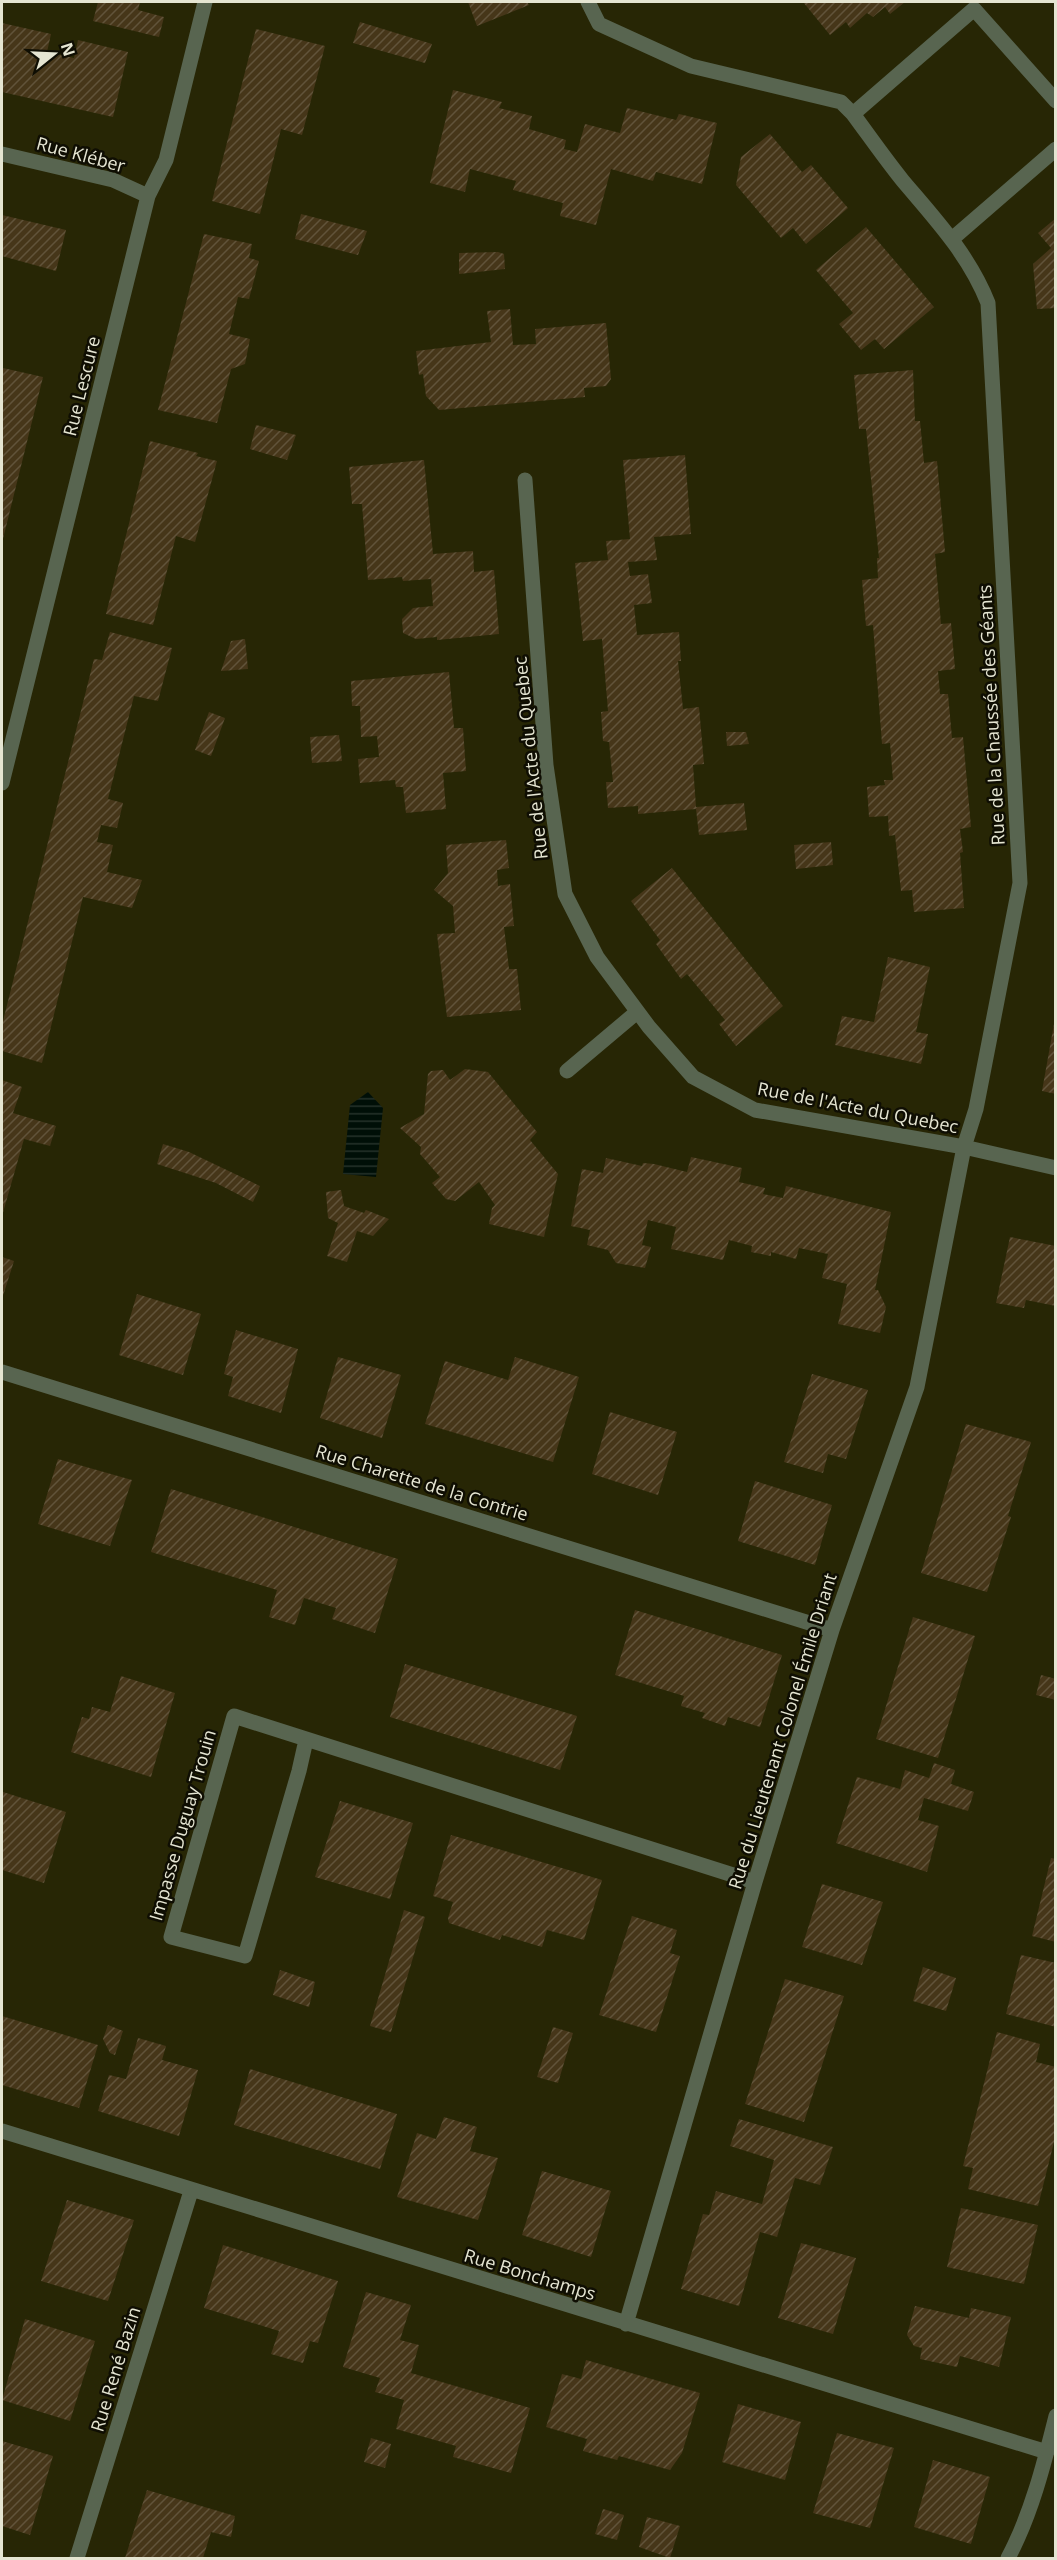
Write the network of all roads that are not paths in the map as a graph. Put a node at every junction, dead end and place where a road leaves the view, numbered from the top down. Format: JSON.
{"nodes":[{"id":1,"x":205,"y":2,"type":"edge"},
{"id":2,"x":588,"y":2,"type":"edge"},
{"id":3,"x":972,"y":5,"type":"edge"},
{"id":4,"x":1056,"y":101,"type":"edge"},
{"id":5,"x":853,"y":114,"type":"junction"},
{"id":6,"x":1056,"y":149,"type":"edge"},
{"id":7,"x":2,"y":154,"type":"edge"},
{"id":8,"x":148,"y":196,"type":"junction"},
{"id":9,"x":952,"y":239,"type":"junction"},
{"id":10,"x":525,"y":480,"type":"dead end"},
{"id":11,"x":2,"y":783,"type":"edge"},
{"id":12,"x":638,"y":1012,"type":"junction"},
{"id":13,"x":567,"y":1071,"type":"dead end"},
{"id":14,"x":964,"y":1147,"type":"junction"},
{"id":15,"x":1056,"y":1168,"type":"edge"},
{"id":16,"x":2,"y":1372,"type":"edge"},
{"id":17,"x":832,"y":1630,"type":"junction"},
{"id":18,"x":306,"y":1740,"type":"junction"},
{"id":19,"x":755,"y":1882,"type":"junction"},
{"id":20,"x":2,"y":2131,"type":"edge"},
{"id":21,"x":190,"y":2191,"type":"junction"},
{"id":22,"x":626,"y":2324,"type":"junction"},
{"id":23,"x":1056,"y":2416,"type":"edge"},
{"id":24,"x":1047,"y":2452,"type":"junction"},
{"id":25,"x":77,"y":2559,"type":"edge"},
{"id":26,"x":1008,"y":2559,"type":"edge"}],
"edges":[{"from":1,"to":8,"type":"street","name":"Rue Lescure"},
{"from":2,"to":5,"type":"street"},
{"from":3,"to":4,"type":"street"},
{"from":3,"to":5,"type":"street"},
{"from":5,"to":9,"type":"street","name":"Rue de la Chaussée des Géants"},
{"from":6,"to":9,"type":"street"},
{"from":7,"to":8,"type":"street","name":"Rue Kléber"},
{"from":8,"to":11,"type":"street","name":"Rue Lescure"},
{"from":9,"to":14,"type":"street","name":"Rue de la Chaussée des Géants"},
{"from":10,"to":12,"type":"street","name":"Rue de l'Acte du Quebec"},
{"from":12,"to":13,"type":"street"},
{"from":12,"to":14,"type":"street","name":"Rue de l'Acte du Quebec"},
{"from":14,"to":15,"type":"street","name":"Rue de l'Acte du Quebec"},
{"from":14,"to":17,"type":"street","name":"Rue du Lieutenant Colonel Émile Driant"},
{"from":16,"to":17,"type":"street","name":"Rue Charette de la Contrie"},
{"from":17,"to":19,"type":"street","name":"Rue du Lieutenant Colonel Émile Driant"},
{"from":18,"to":18,"type":"street","name":"Impasse Duguay Trouin"},
{"from":18,"to":19,"type":"street","name":"Impasse Duguay Trouin"},
{"from":19,"to":22,"type":"street","name":"Rue du Lieutenant Colonel Émile Driant"},
{"from":20,"to":21,"type":"street","name":"Rue Bonchamps"},
{"from":21,"to":22,"type":"street","name":"Rue Bonchamps"},
{"from":21,"to":25,"type":"street","name":"Rue René Bazin"},
{"from":22,"to":24,"type":"street","name":"Rue Bonchamps"},
{"from":23,"to":24,"type":"street"},
{"from":24,"to":26,"type":"street"}]}
